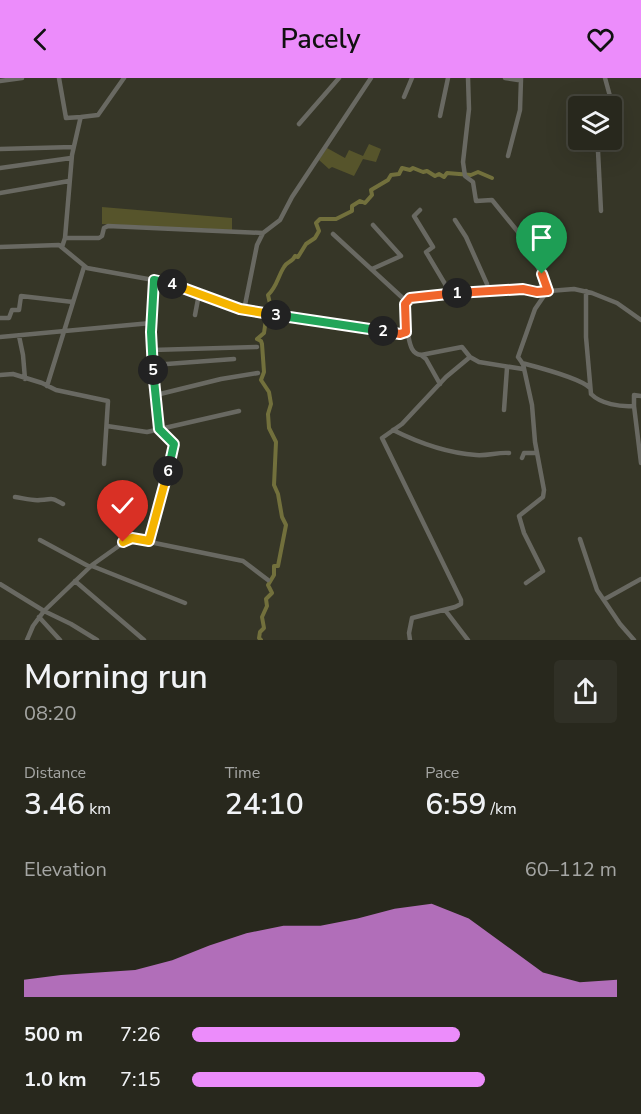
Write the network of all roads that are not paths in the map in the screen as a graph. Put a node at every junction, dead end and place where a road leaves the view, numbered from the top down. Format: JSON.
{"nodes":[{"id":1,"x":22,"y":78,"type":"edge"},
{"id":2,"x":59,"y":78,"type":"edge"},
{"id":3,"x":124,"y":78,"type":"edge"},
{"id":4,"x":339,"y":78,"type":"edge"},
{"id":5,"x":371,"y":78,"type":"edge"},
{"id":6,"x":412,"y":78,"type":"edge"},
{"id":7,"x":448,"y":78,"type":"edge"},
{"id":8,"x":468,"y":78,"type":"edge"},
{"id":9,"x":505,"y":78,"type":"edge"},
{"id":10,"x":605,"y":78,"type":"edge"},
{"id":11,"x":521,"y":79,"type":"edge"},
{"id":12,"x":0,"y":81,"type":"edge"},
{"id":13,"x":610,"y":96,"type":"edge"},
{"id":14,"x":404,"y":97,"type":"dead end"},
{"id":15,"x":440,"y":116,"type":"dead end"},
{"id":16,"x":81,"y":117,"type":"junction"},
{"id":17,"x":299,"y":124,"type":"dead end"},
{"id":18,"x":74,"y":147,"type":"junction"},
{"id":19,"x":0,"y":149,"type":"edge"},
{"id":20,"x":598,"y":150,"type":"edge"},
{"id":21,"x":508,"y":156,"type":"dead end"},
{"id":22,"x":71,"y":158,"type":"junction"},
{"id":23,"x":0,"y":168,"type":"edge"},
{"id":24,"x":69,"y":181,"type":"junction"},
{"id":25,"x":0,"y":193,"type":"edge"},
{"id":26,"x":420,"y":210,"type":"dead end"},
{"id":27,"x":601,"y":211,"type":"dead end"},
{"id":28,"x":455,"y":220,"type":"dead end"},
{"id":29,"x":373,"y":225,"type":"dead end"},
{"id":30,"x":263,"y":233,"type":"junction"},
{"id":31,"x":333,"y":234,"type":"dead end"},
{"id":32,"x":65,"y":238,"type":"junction"},
{"id":33,"x":0,"y":247,"type":"edge"},
{"id":34,"x":62,"y":247,"type":"junction"},
{"id":35,"x":84,"y":267,"type":"junction"},
{"id":36,"x":372,"y":270,"type":"junction"},
{"id":37,"x":154,"y":280,"type":"junction"},
{"id":38,"x":489,"y":291,"type":"junction"},
{"id":39,"x":548,"y":291,"type":"junction"},
{"id":40,"x":586,"y":291,"type":"junction"},
{"id":41,"x":199,"y":294,"type":"junction"},
{"id":42,"x":451,"y":294,"type":"junction"},
{"id":43,"x":406,"y":301,"type":"junction"},
{"id":44,"x":73,"y":302,"type":"junction"},
{"id":45,"x":244,"y":310,"type":"junction"},
{"id":46,"x":195,"y":315,"type":"dead end"},
{"id":47,"x":0,"y":318,"type":"edge"},
{"id":48,"x":641,"y":320,"type":"edge"},
{"id":49,"x":151,"y":323,"type":"junction"},
{"id":50,"x":407,"y":331,"type":"junction"},
{"id":51,"x":63,"y":332,"type":"junction"},
{"id":52,"x":19,"y":336,"type":"junction"},
{"id":53,"x":0,"y":337,"type":"edge"},
{"id":54,"x":257,"y":346,"type":"dead end"},
{"id":55,"x":152,"y":350,"type":"junction"},
{"id":56,"x":421,"y":355,"type":"junction"},
{"id":57,"x":470,"y":357,"type":"junction"},
{"id":58,"x":234,"y":359,"type":"dead end"},
{"id":59,"x":153,"y":365,"type":"junction"},
{"id":60,"x":523,"y":366,"type":"junction"},
{"id":61,"x":507,"y":368,"type":"junction"},
{"id":62,"x":258,"y":373,"type":"dead end"},
{"id":63,"x":0,"y":375,"type":"edge"},
{"id":64,"x":25,"y":379,"type":"junction"},
{"id":65,"x":440,"y":384,"type":"junction"},
{"id":66,"x":47,"y":386,"type":"junction"},
{"id":67,"x":590,"y":388,"type":"junction"},
{"id":68,"x":156,"y":395,"type":"junction"},
{"id":69,"x":641,"y":396,"type":"edge"},
{"id":70,"x":634,"y":406,"type":"junction"},
{"id":71,"x":504,"y":410,"type":"dead end"},
{"id":72,"x":239,"y":411,"type":"dead end"},
{"id":73,"x":107,"y":426,"type":"junction"},
{"id":74,"x":159,"y":429,"type":"junction"},
{"id":75,"x":393,"y":430,"type":"junction"},
{"id":76,"x":509,"y":453,"type":"dead end"},
{"id":77,"x":537,"y":453,"type":"junction"},
{"id":78,"x":522,"y":458,"type":"dead end"},
{"id":79,"x":641,"y":463,"type":"edge"},
{"id":80,"x":104,"y":464,"type":"dead end"},
{"id":81,"x":15,"y":496,"type":"dead end"},
{"id":82,"x":63,"y":504,"type":"dead end"},
{"id":83,"x":580,"y":539,"type":"dead end"},
{"id":84,"x":40,"y":540,"type":"dead end"},
{"id":85,"x":149,"y":541,"type":"junction"},
{"id":86,"x":91,"y":566,"type":"junction"},
{"id":87,"x":641,"y":579,"type":"edge"},
{"id":88,"x":268,"y":580,"type":"dead end"},
{"id":89,"x":75,"y":581,"type":"junction"},
{"id":90,"x":526,"y":583,"type":"dead end"},
{"id":91,"x":0,"y":584,"type":"edge"},
{"id":92,"x":605,"y":599,"type":"junction"},
{"id":93,"x":185,"y":603,"type":"dead end"},
{"id":94,"x":445,"y":610,"type":"junction"},
{"id":95,"x":44,"y":611,"type":"junction"},
{"id":96,"x":39,"y":617,"type":"junction"},
{"id":97,"x":27,"y":640,"type":"edge"},
{"id":98,"x":60,"y":640,"type":"edge"},
{"id":99,"x":97,"y":640,"type":"edge"},
{"id":100,"x":144,"y":640,"type":"edge"},
{"id":101,"x":410,"y":640,"type":"edge"},
{"id":102,"x":468,"y":640,"type":"edge"},
{"id":103,"x":634,"y":640,"type":"edge"}],
"edges":[{"from":1,"to":12,"type":"street"},
{"from":2,"to":16,"type":"street"},
{"from":3,"to":16,"type":"street"},
{"from":4,"to":17,"type":"street"},
{"from":5,"to":30,"type":"street"},
{"from":6,"to":14,"type":"street"},
{"from":7,"to":15,"type":"street"},
{"from":8,"to":39,"type":"street"},
{"from":9,"to":11,"type":"street"},
{"from":10,"to":13,"type":"street"},
{"from":11,"to":21,"type":"street"},
{"from":16,"to":18,"type":"street"},
{"from":18,"to":19,"type":"street"},
{"from":18,"to":22,"type":"street"},
{"from":20,"to":27,"type":"street"},
{"from":22,"to":23,"type":"street"},
{"from":22,"to":24,"type":"street"},
{"from":24,"to":25,"type":"street"},
{"from":24,"to":32,"type":"street"},
{"from":26,"to":42,"type":"street"},
{"from":28,"to":38,"type":"street"},
{"from":29,"to":36,"type":"street"},
{"from":30,"to":32,"type":"street"},
{"from":30,"to":45,"type":"street"},
{"from":31,"to":36,"type":"street"},
{"from":32,"to":34,"type":"street"},
{"from":33,"to":34,"type":"street"},
{"from":34,"to":35,"type":"street"},
{"from":35,"to":37,"type":"street"},
{"from":35,"to":44,"type":"street"},
{"from":36,"to":43,"type":"street"},
{"from":37,"to":41,"type":"street"},
{"from":37,"to":49,"type":"street"},
{"from":38,"to":39,"type":"street"},
{"from":38,"to":42,"type":"street"},
{"from":39,"to":40,"type":"street"},
{"from":39,"to":60,"type":"street"},
{"from":40,"to":48,"type":"street"},
{"from":40,"to":67,"type":"street"},
{"from":41,"to":45,"type":"street"},
{"from":41,"to":46,"type":"street"},
{"from":42,"to":43,"type":"street"},
{"from":43,"to":50,"type":"street"},
{"from":44,"to":47,"type":"street"},
{"from":44,"to":51,"type":"street"},
{"from":45,"to":50,"type":"street"},
{"from":49,"to":51,"type":"street"},
{"from":49,"to":55,"type":"street"},
{"from":50,"to":56,"type":"street"},
{"from":51,"to":52,"type":"street"},
{"from":51,"to":66,"type":"street"},
{"from":52,"to":53,"type":"street"},
{"from":52,"to":64,"type":"street"},
{"from":54,"to":55,"type":"street"},
{"from":55,"to":59,"type":"street"},
{"from":56,"to":57,"type":"street"},
{"from":56,"to":65,"type":"street"},
{"from":57,"to":61,"type":"street"},
{"from":57,"to":65,"type":"street"},
{"from":58,"to":59,"type":"street"},
{"from":59,"to":68,"type":"street"},
{"from":60,"to":61,"type":"street"},
{"from":60,"to":67,"type":"street"},
{"from":60,"to":77,"type":"street"},
{"from":61,"to":71,"type":"street"},
{"from":62,"to":68,"type":"street"},
{"from":63,"to":64,"type":"street"},
{"from":64,"to":66,"type":"street"},
{"from":65,"to":75,"type":"street"},
{"from":66,"to":73,"type":"street"},
{"from":67,"to":70,"type":"street"},
{"from":68,"to":74,"type":"street"},
{"from":69,"to":70,"type":"street"},
{"from":70,"to":79,"type":"street"},
{"from":72,"to":74,"type":"street"},
{"from":73,"to":74,"type":"street"},
{"from":73,"to":80,"type":"street"},
{"from":74,"to":85,"type":"street"},
{"from":75,"to":76,"type":"street"},
{"from":75,"to":94,"type":"street"},
{"from":77,"to":78,"type":"street"},
{"from":77,"to":90,"type":"street"},
{"from":81,"to":82,"type":"street"},
{"from":83,"to":92,"type":"street"},
{"from":84,"to":86,"type":"street"},
{"from":85,"to":86,"type":"street"},
{"from":85,"to":88,"type":"street"},
{"from":86,"to":89,"type":"street"},
{"from":86,"to":93,"type":"street"},
{"from":87,"to":92,"type":"street"},
{"from":89,"to":95,"type":"street"},
{"from":89,"to":100,"type":"street"},
{"from":91,"to":95,"type":"street"},
{"from":92,"to":103,"type":"street"},
{"from":94,"to":101,"type":"street"},
{"from":94,"to":102,"type":"street"},
{"from":95,"to":96,"type":"street"},
{"from":95,"to":99,"type":"street"},
{"from":96,"to":97,"type":"street"},
{"from":96,"to":98,"type":"street"}]}
